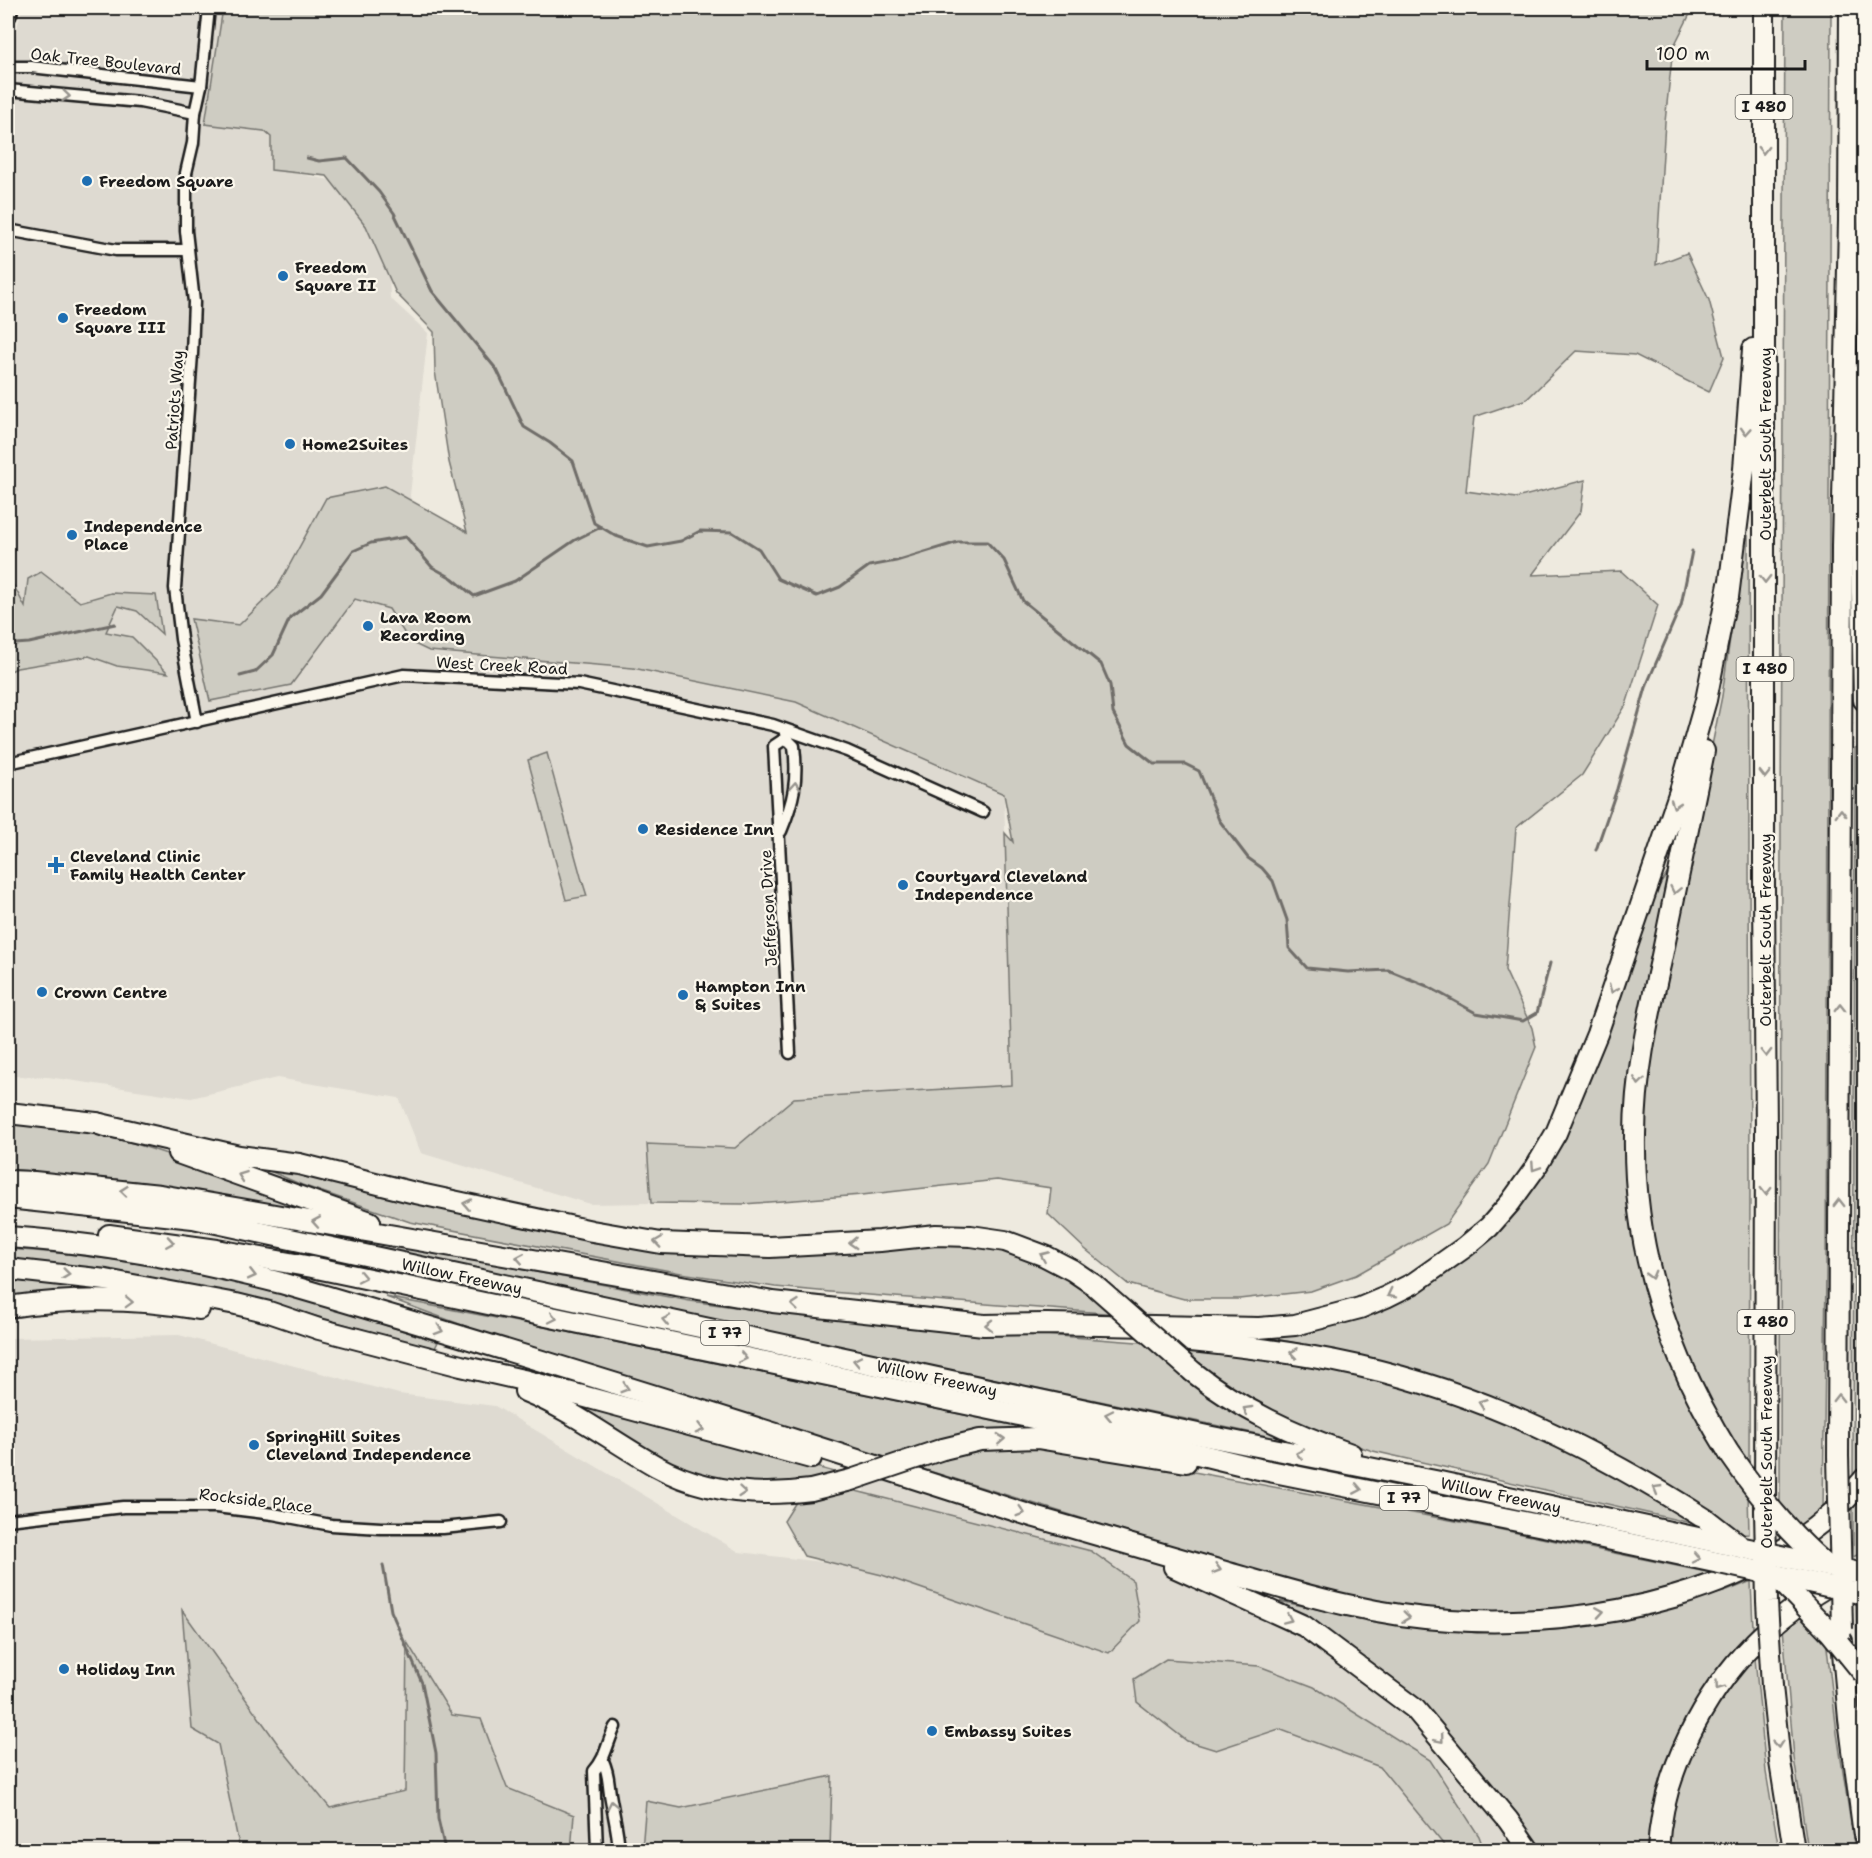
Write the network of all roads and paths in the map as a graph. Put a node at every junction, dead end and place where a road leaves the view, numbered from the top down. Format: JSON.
{"nodes":[{"id":1,"x":9,"y":8,"type":"edge"},
{"id":2,"x":209,"y":8,"type":"edge"},
{"id":3,"x":1764,"y":8,"type":"edge"},
{"id":4,"x":1850,"y":8,"type":"edge"},
{"id":5,"x":8,"y":14,"type":"edge"},
{"id":6,"x":8,"y":67,"type":"edge"},
{"id":7,"x":201,"y":86,"type":"junction"},
{"id":8,"x":8,"y":90,"type":"edge"},
{"id":9,"x":195,"y":113,"type":"junction"},
{"id":10,"x":1763,"y":206,"type":"junction"},
{"id":11,"x":1849,"y":221,"type":"junction"},
{"id":12,"x":8,"y":230,"type":"edge"},
{"id":13,"x":188,"y":250,"type":"junction"},
{"id":14,"x":1729,"y":584,"type":"junction"},
{"id":15,"x":1864,"y":700,"type":"edge"},
{"id":16,"x":198,"y":722,"type":"junction"},
{"id":17,"x":785,"y":734,"type":"junction"},
{"id":18,"x":8,"y":763,"type":"edge"},
{"id":19,"x":983,"y":812,"type":"dead end"},
{"id":20,"x":779,"y":834,"type":"junction"},
{"id":21,"x":789,"y":1053,"type":"dead end"},
{"id":22,"x":8,"y":1113,"type":"edge"},
{"id":23,"x":96,"y":1123,"type":"junction"},
{"id":24,"x":8,"y":1181,"type":"edge"},
{"id":25,"x":8,"y":1198,"type":"edge"},
{"id":26,"x":8,"y":1226,"type":"edge"},
{"id":27,"x":8,"y":1237,"type":"edge"},
{"id":28,"x":477,"y":1250,"type":"junction"},
{"id":29,"x":8,"y":1269,"type":"edge"},
{"id":30,"x":8,"y":1307,"type":"edge"},
{"id":31,"x":1047,"y":1324,"type":"junction"},
{"id":32,"x":319,"y":1329,"type":"junction"},
{"id":33,"x":461,"y":1366,"type":"junction"},
{"id":34,"x":1259,"y":1469,"type":"junction"},
{"id":35,"x":1864,"y":1479,"type":"edge"},
{"id":36,"x":1440,"y":1482,"type":"junction"},
{"id":37,"x":924,"y":1483,"type":"junction"},
{"id":38,"x":8,"y":1520,"type":"edge"},
{"id":39,"x":501,"y":1522,"type":"dead end"},
{"id":40,"x":1120,"y":1543,"type":"junction"},
{"id":41,"x":1864,"y":1565,"type":"edge"},
{"id":42,"x":1864,"y":1574,"type":"edge"},
{"id":43,"x":1864,"y":1595,"type":"edge"},
{"id":44,"x":1864,"y":1674,"type":"edge"},
{"id":45,"x":615,"y":1727,"type":"dead end"},
{"id":46,"x":603,"y":1761,"type":"junction"},
{"id":47,"x":618,"y":1833,"type":"junction"},
{"id":48,"x":1864,"y":1835,"type":"edge"},
{"id":49,"x":597,"y":1836,"type":"junction"},
{"id":50,"x":597,"y":1851,"type":"edge"},
{"id":51,"x":619,"y":1851,"type":"edge"},
{"id":52,"x":1529,"y":1851,"type":"edge"},
{"id":53,"x":1658,"y":1851,"type":"edge"},
{"id":54,"x":1794,"y":1851,"type":"edge"}],
"edges":[{"from":1,"to":5,"type":"main road"},
{"from":2,"to":7,"type":"street","name":"Patriots Way"},
{"from":3,"to":10,"type":"highway","name":"Outerbelt South Freeway","number":"I 480","one_way":true},
{"from":4,"to":11,"type":"highway"},
{"from":6,"to":7,"type":"street","name":"Oak Tree Boulevard"},
{"from":7,"to":9,"type":"street","name":"Patriots Way"},
{"from":8,"to":9,"type":"street","one_way":true},
{"from":9,"to":13,"type":"street","name":"Patriots Way"},
{"from":10,"to":14,"type":"highway","one_way":true},
{"from":10,"to":54,"type":"highway","name":"Outerbelt South Freeway","number":"I 480","one_way":true,"bridge":true},
{"from":11,"to":15,"type":"highway"},
{"from":48,"to":11,"type":"highway","one_way":true,"bridge":true},
{"from":12,"to":13,"type":"street"},
{"from":13,"to":16,"type":"street","name":"Patriots Way"},
{"from":14,"to":31,"type":"highway","one_way":true},
{"from":14,"to":43,"type":"highway","one_way":true,"bridge":true},
{"from":16,"to":17,"type":"street","name":"West Creek Road"},
{"from":16,"to":18,"type":"street","name":"West Creek Road"},
{"from":17,"to":19,"type":"street","name":"West Creek Road"},
{"from":17,"to":20,"type":"street","name":"Jefferson Drive"},
{"from":20,"to":17,"type":"street","name":"Jefferson Drive","one_way":true},
{"from":20,"to":21,"type":"street","name":"Jefferson Drive"},
{"from":22,"to":23,"type":"highway"},
{"from":28,"to":23,"type":"highway","one_way":true},
{"from":36,"to":23,"type":"highway","one_way":true,"bridge":true},
{"from":28,"to":24,"type":"highway","one_way":true},
{"from":36,"to":25,"type":"highway","name":"Willow Freeway","number":"I 77","one_way":true},
{"from":26,"to":34,"type":"highway","name":"Willow Freeway","number":"I 77","one_way":true},
{"from":27,"to":37,"type":"highway","one_way":true},
{"from":31,"to":28,"type":"highway","one_way":true},
{"from":29,"to":32,"type":"highway","one_way":true},
{"from":30,"to":32,"type":"highway","one_way":true},
{"from":44,"to":31,"type":"highway","one_way":true,"bridge":true},
{"from":32,"to":33,"type":"highway"},
{"from":33,"to":34,"type":"highway","one_way":true,"bridge":true},
{"from":33,"to":37,"type":"highway","one_way":true},
{"from":34,"to":43,"type":"highway","name":"Willow Freeway","number":"I 77","one_way":true,"bridge":true},
{"from":40,"to":35,"type":"highway","one_way":true},
{"from":36,"to":42,"type":"highway","name":"Willow Freeway","number":"I 77","bridge":true},
{"from":37,"to":40,"type":"highway","one_way":true},
{"from":38,"to":39,"type":"street","name":"Rockside Place"},
{"from":40,"to":52,"type":"highway","one_way":true},
{"from":41,"to":53,"type":"highway","one_way":true},
{"from":45,"to":46,"type":"street"},
{"from":47,"to":46,"type":"street","one_way":true},
{"from":46,"to":49,"type":"street"},
{"from":47,"to":49,"type":"street"},
{"from":47,"to":51,"type":"street"},
{"from":49,"to":50,"type":"street"}]}
